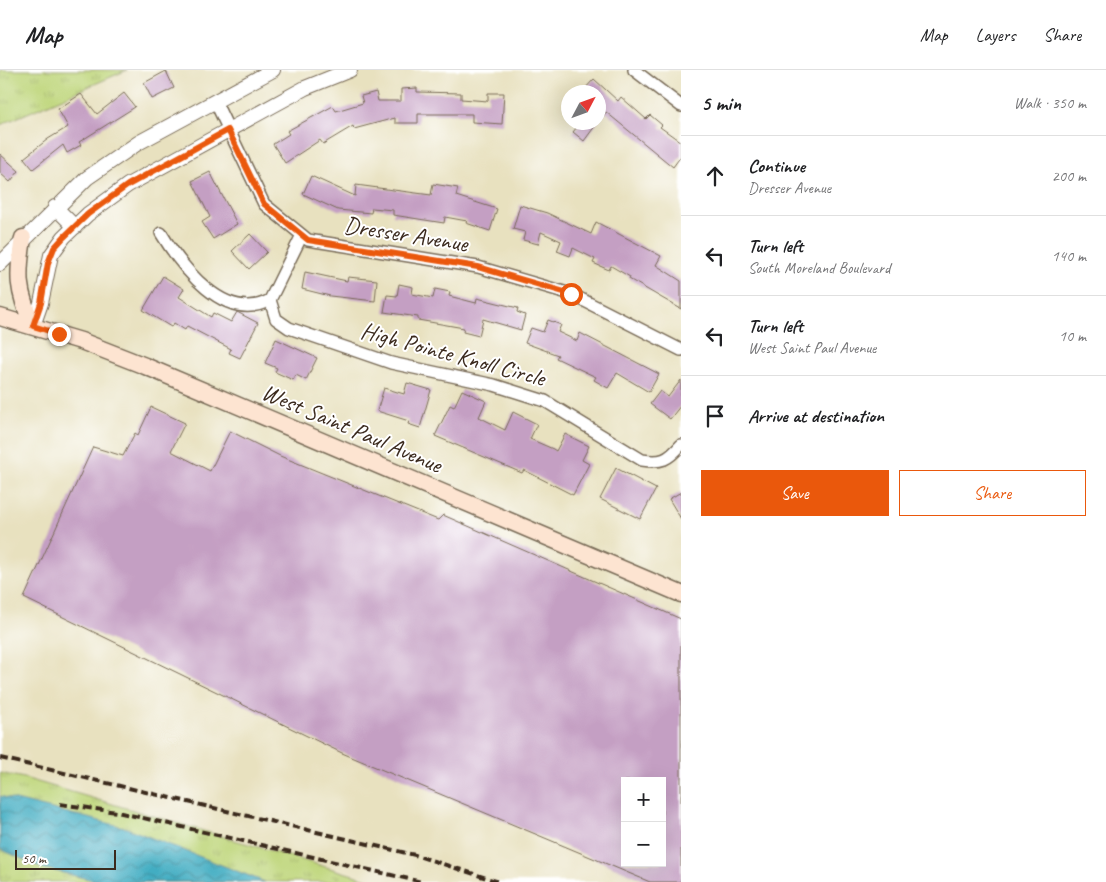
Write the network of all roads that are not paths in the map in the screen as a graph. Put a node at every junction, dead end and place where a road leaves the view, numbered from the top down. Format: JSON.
{"nodes":[{"id":1,"x":272,"y":70,"type":"edge"},
{"id":2,"x":350,"y":70,"type":"edge"},
{"id":3,"x":634,"y":70,"type":"edge"},
{"id":4,"x":215,"y":101,"type":"junction"},
{"id":5,"x":681,"y":106,"type":"edge"},
{"id":6,"x":228,"y":130,"type":"junction"},
{"id":7,"x":55,"y":207,"type":"junction"},
{"id":8,"x":75,"y":227,"type":"junction"},
{"id":9,"x":161,"y":233,"type":"dead end"},
{"id":10,"x":302,"y":235,"type":"junction"},
{"id":11,"x":23,"y":238,"type":"junction"},
{"id":12,"x":0,"y":264,"type":"edge"},
{"id":13,"x":270,"y":300,"type":"junction"},
{"id":14,"x":0,"y":317,"type":"edge"},
{"id":15,"x":33,"y":326,"type":"junction"},
{"id":16,"x":681,"y":350,"type":"edge"},
{"id":17,"x":681,"y":445,"type":"edge"},
{"id":18,"x":681,"y":594,"type":"edge"}],
"edges":[{"from":1,"to":4,"type":"street"},
{"from":2,"to":6,"type":"street"},
{"from":3,"to":5,"type":"street"},
{"from":4,"to":6,"type":"street","name":"Dresser Avenue"},
{"from":4,"to":7,"type":"street"},
{"from":6,"to":8,"type":"street"},
{"from":6,"to":10,"type":"street","name":"Dresser Avenue"},
{"from":7,"to":8,"type":"street"},
{"from":7,"to":11,"type":"street"},
{"from":8,"to":15,"type":"street"},
{"from":9,"to":13,"type":"street"},
{"from":10,"to":13,"type":"street"},
{"from":10,"to":16,"type":"street","name":"Dresser Avenue"},
{"from":11,"to":12,"type":"street"},
{"from":11,"to":15,"type":"main road"},
{"from":13,"to":17,"type":"street","name":"High Pointe Knoll Circle"},
{"from":14,"to":15,"type":"main road","name":"West Saint Paul Avenue"},
{"from":15,"to":18,"type":"main road","name":"West Saint Paul Avenue"}]}
